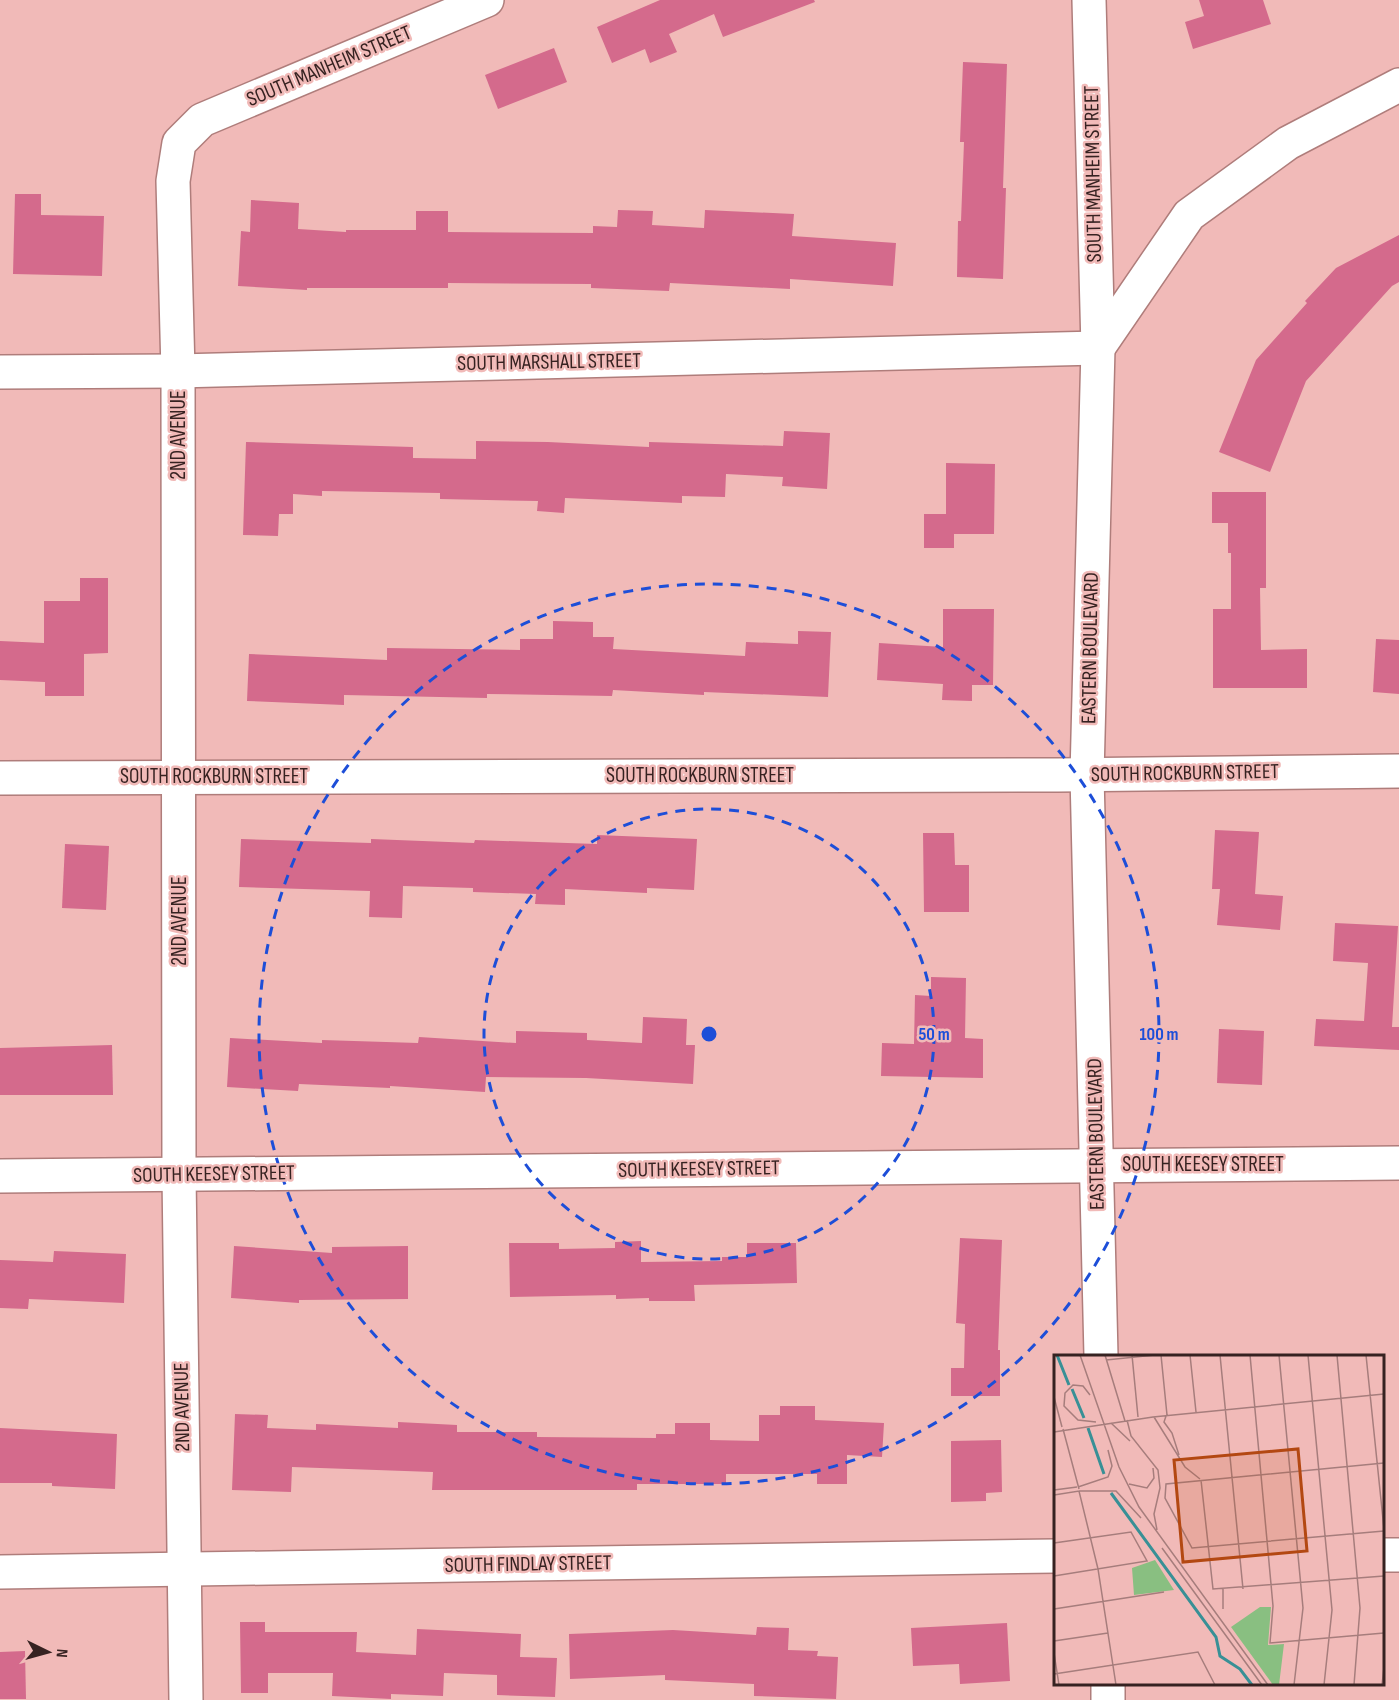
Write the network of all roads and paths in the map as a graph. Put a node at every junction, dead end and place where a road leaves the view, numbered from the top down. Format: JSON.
{"nodes":[{"id":1,"x":487,"y":0,"type":"edge"},
{"id":2,"x":1089,"y":0,"type":"edge"},
{"id":3,"x":1399,"y":86,"type":"edge"},
{"id":4,"x":179,"y":143,"type":"joint"},
{"id":5,"x":1098,"y":348,"type":"junction"},
{"id":6,"x":178,"y":371,"type":"junction"},
{"id":7,"x":0,"y":372,"type":"edge"},
{"id":8,"x":1399,"y":771,"type":"edge"},
{"id":9,"x":1087,"y":775,"type":"junction"},
{"id":10,"x":179,"y":776,"type":"junction"},
{"id":11,"x":0,"y":778,"type":"edge"},
{"id":12,"x":1399,"y":1163,"type":"edge"},
{"id":13,"x":1096,"y":1165,"type":"junction"},
{"id":14,"x":179,"y":1174,"type":"junction"},
{"id":15,"x":0,"y":1176,"type":"edge"},
{"id":16,"x":1101,"y":1355,"type":"edge"},
{"id":17,"x":1054,"y":1556,"type":"edge"},
{"id":18,"x":185,"y":1570,"type":"junction"},
{"id":19,"x":0,"y":1572,"type":"edge"},
{"id":20,"x":186,"y":1700,"type":"edge"}],
"edges":[{"from":1,"to":4,"type":"street","name":"SOUTH MANHEIM STREET"},
{"from":2,"to":5,"type":"street","name":"SOUTH MANHEIM STREET"},
{"from":3,"to":5,"type":"street"},
{"from":4,"to":6,"type":"street","name":"2ND AVENUE"},
{"from":5,"to":6,"type":"street","name":"SOUTH MARSHALL STREET"},
{"from":5,"to":9,"type":"street","name":"EASTERN BOULEVARD"},
{"from":6,"to":7,"type":"street","name":"SOUTH MARSHALL STREET"},
{"from":6,"to":10,"type":"street","name":"2ND AVENUE"},
{"from":8,"to":9,"type":"street","name":"SOUTH ROCKBURN STREET"},
{"from":9,"to":10,"type":"street","name":"SOUTH ROCKBURN STREET"},
{"from":9,"to":13,"type":"street","name":"EASTERN BOULEVARD"},
{"from":10,"to":11,"type":"street","name":"SOUTH ROCKBURN STREET"},
{"from":10,"to":14,"type":"street","name":"2ND AVENUE"},
{"from":12,"to":13,"type":"street","name":"SOUTH KEESEY STREET"},
{"from":13,"to":14,"type":"street","name":"SOUTH KEESEY STREET"},
{"from":13,"to":16,"type":"street","name":"EASTERN BOULEVARD"},
{"from":14,"to":15,"type":"street","name":"SOUTH KEESEY STREET"},
{"from":14,"to":18,"type":"street","name":"2ND AVENUE"},
{"from":17,"to":18,"type":"street","name":"SOUTH FINDLAY STREET"},
{"from":18,"to":19,"type":"street","name":"SOUTH FINDLAY STREET"},
{"from":18,"to":20,"type":"street","name":"2ND AVENUE"}]}
